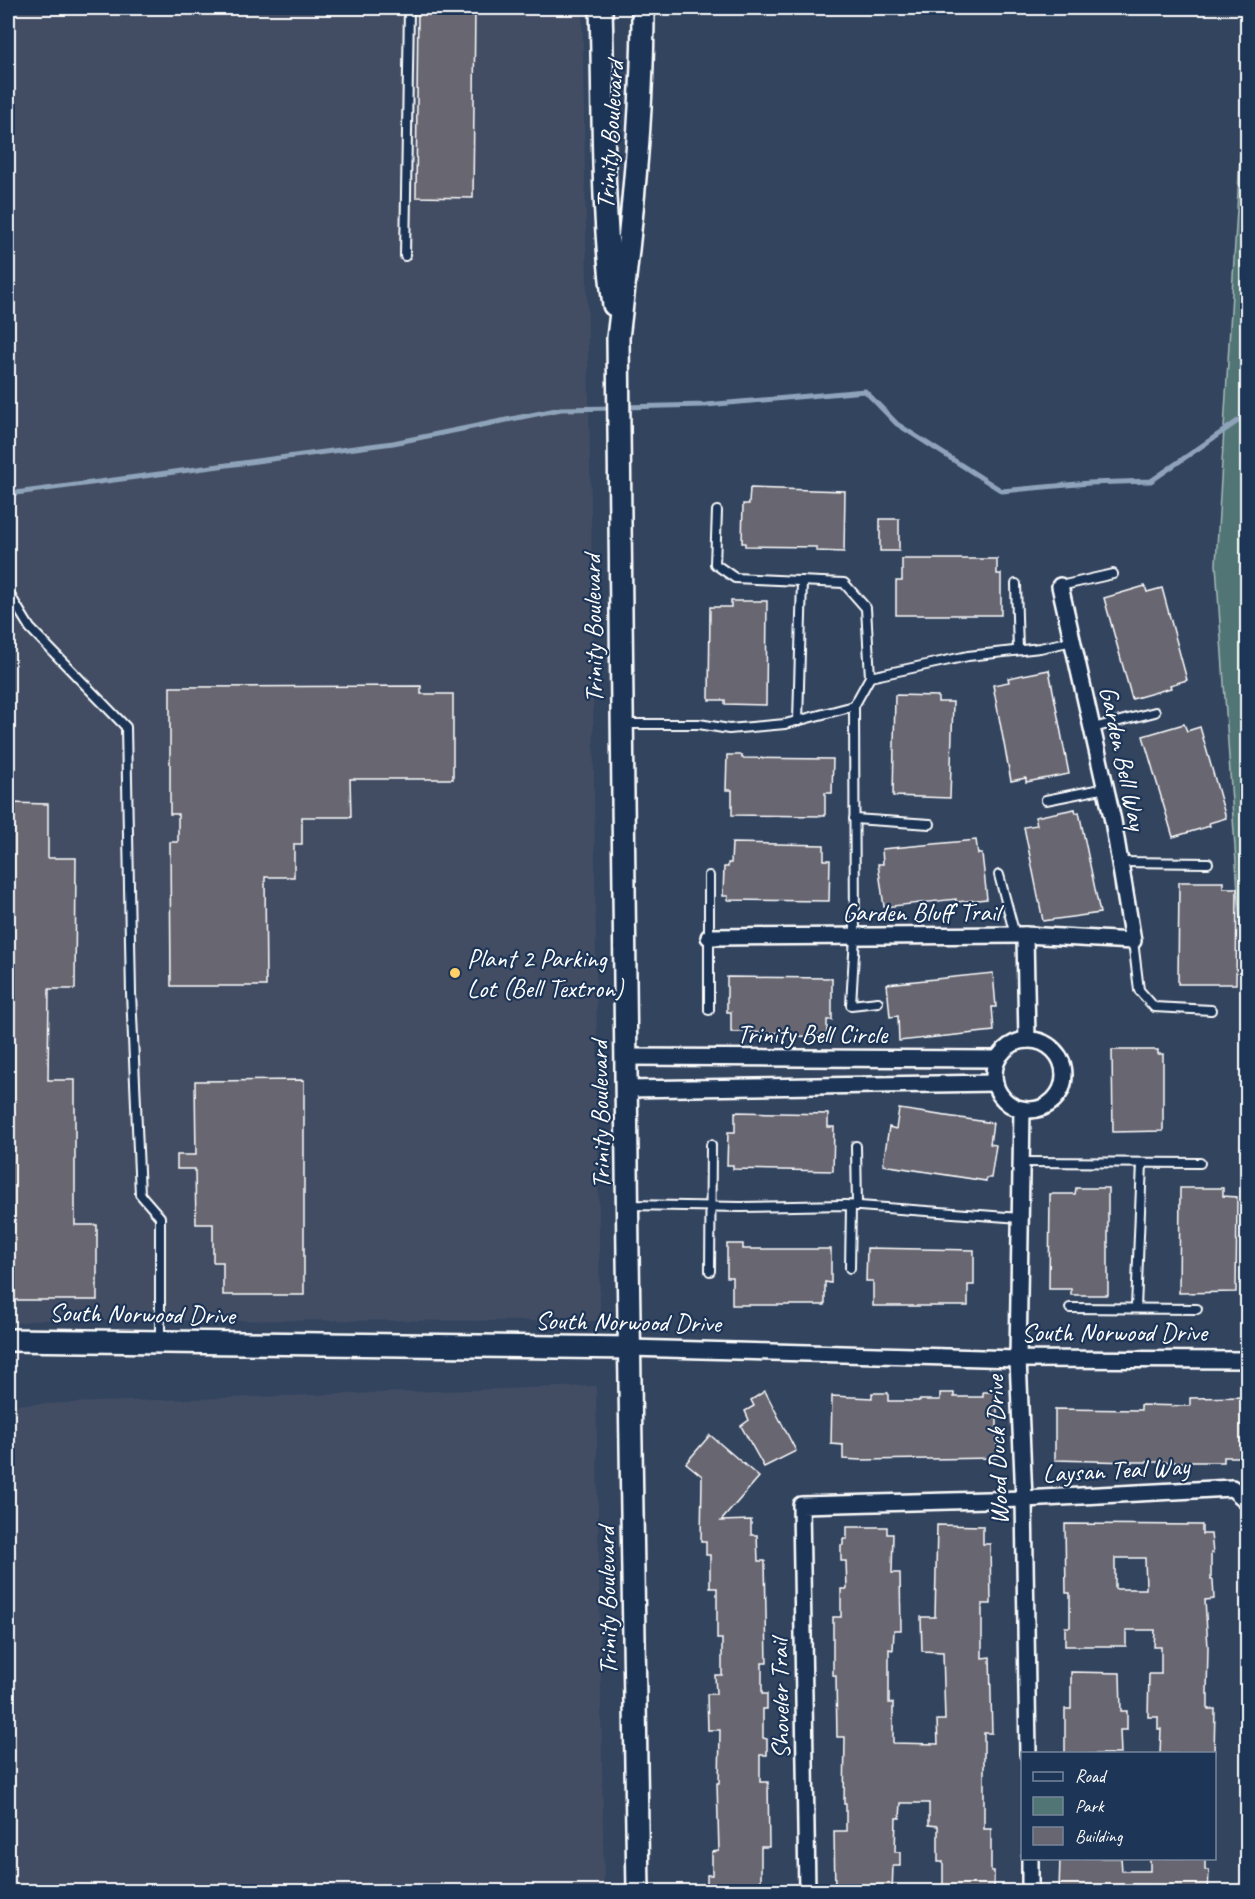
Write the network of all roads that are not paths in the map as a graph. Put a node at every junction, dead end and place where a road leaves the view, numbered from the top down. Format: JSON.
{"nodes":[{"id":1,"x":409,"y":8,"type":"edge"},
{"id":2,"x":601,"y":8,"type":"edge"},
{"id":3,"x":644,"y":8,"type":"edge"},
{"id":4,"x":405,"y":256,"type":"dead end"},
{"id":5,"x":618,"y":338,"type":"junction"},
{"id":6,"x":717,"y":512,"type":"dead end"},
{"id":7,"x":1113,"y":574,"type":"dead end"},
{"id":8,"x":802,"y":581,"type":"junction"},
{"id":9,"x":1016,"y":584,"type":"dead end"},
{"id":10,"x":1060,"y":586,"type":"joint"},
{"id":11,"x":8,"y":592,"type":"edge"},
{"id":12,"x":1074,"y":641,"type":"junction"},
{"id":13,"x":1018,"y":650,"type":"junction"},
{"id":14,"x":870,"y":677,"type":"junction"},
{"id":15,"x":854,"y":706,"type":"junction"},
{"id":16,"x":1155,"y":712,"type":"dead end"},
{"id":17,"x":798,"y":721,"type":"junction"},
{"id":18,"x":621,"y":724,"type":"junction"},
{"id":19,"x":1093,"y":728,"type":"junction"},
{"id":20,"x":1106,"y":788,"type":"junction"},
{"id":21,"x":1046,"y":800,"type":"dead end"},
{"id":22,"x":854,"y":819,"type":"junction"},
{"id":23,"x":930,"y":824,"type":"dead end"},
{"id":24,"x":1120,"y":862,"type":"junction"},
{"id":25,"x":1208,"y":863,"type":"dead end"},
{"id":26,"x":999,"y":875,"type":"dead end"},
{"id":27,"x":709,"y":876,"type":"dead end"},
{"id":28,"x":1020,"y":935,"type":"junction"},
{"id":29,"x":855,"y":936,"type":"junction"},
{"id":30,"x":709,"y":937,"type":"junction"},
{"id":31,"x":1133,"y":941,"type":"junction"},
{"id":32,"x":879,"y":1002,"type":"dead end"},
{"id":33,"x":709,"y":1010,"type":"dead end"},
{"id":34,"x":1211,"y":1010,"type":"dead end"},
{"id":35,"x":1027,"y":1040,"type":"junction"},
{"id":36,"x":626,"y":1057,"type":"junction"},
{"id":37,"x":997,"y":1059,"type":"junction"},
{"id":38,"x":995,"y":1083,"type":"junction"},
{"id":39,"x":626,"y":1089,"type":"junction"},
{"id":40,"x":1022,"y":1109,"type":"junction"},
{"id":41,"x":711,"y":1145,"type":"dead end"},
{"id":42,"x":856,"y":1146,"type":"dead end"},
{"id":43,"x":1021,"y":1162,"type":"junction"},
{"id":44,"x":1142,"y":1163,"type":"junction"},
{"id":45,"x":1200,"y":1163,"type":"dead end"},
{"id":46,"x":628,"y":1205,"type":"junction"},
{"id":47,"x":854,"y":1206,"type":"junction"},
{"id":48,"x":712,"y":1207,"type":"junction"},
{"id":49,"x":1020,"y":1218,"type":"junction"},
{"id":50,"x":850,"y":1268,"type":"dead end"},
{"id":51,"x":710,"y":1271,"type":"dead end"},
{"id":52,"x":1070,"y":1308,"type":"dead end"},
{"id":53,"x":1136,"y":1308,"type":"junction"},
{"id":54,"x":1197,"y":1309,"type":"dead end"},
{"id":55,"x":8,"y":1340,"type":"edge"},
{"id":56,"x":160,"y":1341,"type":"junction"},
{"id":57,"x":630,"y":1348,"type":"junction"},
{"id":58,"x":1018,"y":1359,"type":"junction"},
{"id":59,"x":1248,"y":1360,"type":"edge"},
{"id":60,"x":1024,"y":1499,"type":"junction"},
{"id":61,"x":1248,"y":1502,"type":"edge"},
{"id":62,"x":801,"y":1505,"type":"joint"},
{"id":63,"x":1028,"y":1752,"type":"edge"},
{"id":64,"x":1030,"y":1860,"type":"edge"},
{"id":65,"x":638,"y":1892,"type":"edge"},
{"id":66,"x":807,"y":1892,"type":"edge"},
{"id":67,"x":1030,"y":1892,"type":"edge"}],
"edges":[{"from":1,"to":4,"type":"lane"},
{"from":2,"to":5,"type":"main road","name":"Trinity Boulevard"},
{"from":3,"to":5,"type":"main road","name":"Trinity Boulevard"},
{"from":5,"to":18,"type":"main road","name":"Trinity Boulevard"},
{"from":6,"to":8,"type":"lane"},
{"from":7,"to":10,"type":"lane"},
{"from":8,"to":14,"type":"lane"},
{"from":8,"to":17,"type":"lane"},
{"from":9,"to":13,"type":"lane"},
{"from":10,"to":12,"type":"street","name":"Garden Bell Way"},
{"from":11,"to":56,"type":"lane"},
{"from":12,"to":13,"type":"lane"},
{"from":12,"to":19,"type":"street","name":"Garden Bell Way"},
{"from":13,"to":14,"type":"lane"},
{"from":14,"to":15,"type":"lane"},
{"from":15,"to":17,"type":"lane"},
{"from":15,"to":22,"type":"lane"},
{"from":16,"to":19,"type":"lane"},
{"from":17,"to":18,"type":"lane"},
{"from":18,"to":36,"type":"main road","name":"Trinity Boulevard"},
{"from":19,"to":20,"type":"street","name":"Garden Bell Way"},
{"from":20,"to":21,"type":"lane"},
{"from":20,"to":24,"type":"street","name":"Garden Bell Way"},
{"from":22,"to":23,"type":"lane"},
{"from":22,"to":29,"type":"lane"},
{"from":24,"to":25,"type":"lane"},
{"from":24,"to":31,"type":"street","name":"Garden Bell Way"},
{"from":26,"to":28,"type":"lane"},
{"from":27,"to":30,"type":"lane"},
{"from":28,"to":29,"type":"street","name":"Garden Bluff Trail"},
{"from":28,"to":31,"type":"street","name":"Garden Bluff Trail"},
{"from":28,"to":35,"type":"street"},
{"from":29,"to":30,"type":"street","name":"Garden Bluff Trail"},
{"from":29,"to":32,"type":"lane"},
{"from":30,"to":33,"type":"lane"},
{"from":31,"to":34,"type":"lane"},
{"from":35,"to":37,"type":"street"},
{"from":35,"to":40,"type":"street"},
{"from":36,"to":37,"type":"street","name":"Trinity Bell Circle"},
{"from":36,"to":39,"type":"main road","name":"Trinity Boulevard"},
{"from":37,"to":38,"type":"street"},
{"from":38,"to":39,"type":"street","name":"Trinity Bell Circle"},
{"from":38,"to":40,"type":"street"},
{"from":39,"to":46,"type":"main road","name":"Trinity Boulevard"},
{"from":40,"to":43,"type":"street","name":"Wood Duck Drive"},
{"from":41,"to":48,"type":"lane"},
{"from":42,"to":47,"type":"lane"},
{"from":43,"to":44,"type":"lane"},
{"from":43,"to":49,"type":"street","name":"Wood Duck Drive"},
{"from":44,"to":45,"type":"lane"},
{"from":44,"to":53,"type":"lane"},
{"from":46,"to":48,"type":"lane"},
{"from":46,"to":57,"type":"main road","name":"Trinity Boulevard"},
{"from":47,"to":48,"type":"lane"},
{"from":47,"to":49,"type":"lane"},
{"from":47,"to":50,"type":"lane"},
{"from":48,"to":51,"type":"lane"},
{"from":49,"to":58,"type":"street","name":"Wood Duck Drive"},
{"from":52,"to":53,"type":"lane"},
{"from":53,"to":54,"type":"lane"},
{"from":55,"to":56,"type":"main road","name":"South Norwood Drive"},
{"from":56,"to":57,"type":"main road","name":"South Norwood Drive"},
{"from":57,"to":58,"type":"street","name":"South Norwood Drive"},
{"from":57,"to":65,"type":"main road","name":"Trinity Boulevard"},
{"from":58,"to":59,"type":"street","name":"South Norwood Drive"},
{"from":58,"to":60,"type":"street","name":"Wood Duck Drive"},
{"from":60,"to":61,"type":"street","name":"Laysan Teal Way"},
{"from":60,"to":62,"type":"street","name":"Laysan Teal Way"},
{"from":60,"to":63,"type":"street","name":"Wood Duck Drive"},
{"from":62,"to":66,"type":"street","name":"Shoveler Trail"},
{"from":64,"to":67,"type":"street"}]}
